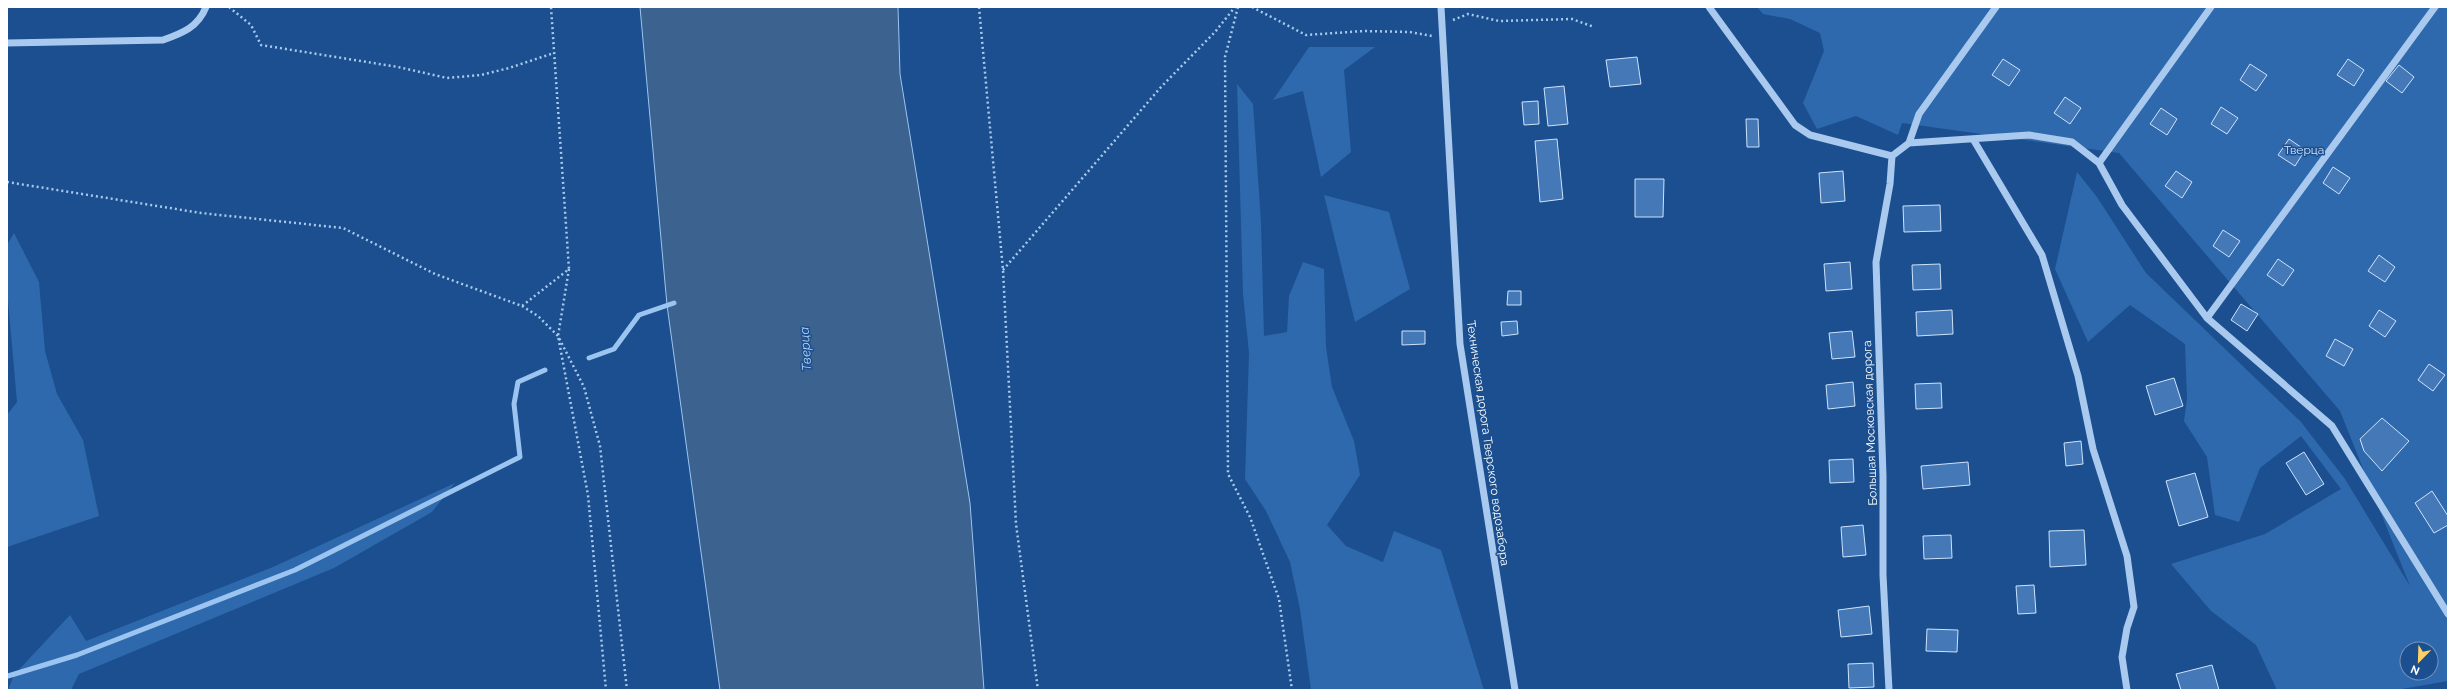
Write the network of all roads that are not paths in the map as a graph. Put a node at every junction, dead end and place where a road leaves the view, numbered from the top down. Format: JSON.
{"nodes":[{"id":1,"x":199,"y":7,"type":"edge"},
{"id":2,"x":206,"y":7,"type":"edge"},
{"id":3,"x":1440,"y":7,"type":"edge"},
{"id":4,"x":1709,"y":7,"type":"edge"},
{"id":5,"x":1996,"y":7,"type":"edge"},
{"id":6,"x":2211,"y":7,"type":"edge"},
{"id":7,"x":2435,"y":7,"type":"edge"},
{"id":8,"x":202,"y":18,"type":"junction"},
{"id":9,"x":7,"y":43,"type":"edge"},
{"id":10,"x":1973,"y":139,"type":"junction"},
{"id":11,"x":1909,"y":143,"type":"junction"},
{"id":12,"x":1892,"y":156,"type":"junction"},
{"id":13,"x":2099,"y":163,"type":"junction"},
{"id":14,"x":2207,"y":318,"type":"junction"},
{"id":15,"x":2448,"y":614,"type":"edge"},
{"id":16,"x":1515,"y":690,"type":"edge"},
{"id":17,"x":1889,"y":690,"type":"edge"},
{"id":18,"x":2127,"y":690,"type":"edge"}],
"edges":[{"from":1,"to":8,"type":"street"},
{"from":2,"to":8,"type":"street"},
{"from":3,"to":16,"type":"street","name":"Техническая дорога Тверского водозабора"},
{"from":4,"to":12,"type":"street"},
{"from":5,"to":11,"type":"street"},
{"from":6,"to":13,"type":"street"},
{"from":7,"to":14,"type":"street"},
{"from":8,"to":9,"type":"street"},
{"from":10,"to":11,"type":"street"},
{"from":10,"to":13,"type":"street"},
{"from":10,"to":18,"type":"street"},
{"from":11,"to":12,"type":"street"},
{"from":12,"to":17,"type":"street","name":"Большая Московская дорога"},
{"from":13,"to":14,"type":"street"},
{"from":14,"to":15,"type":"street"}]}
